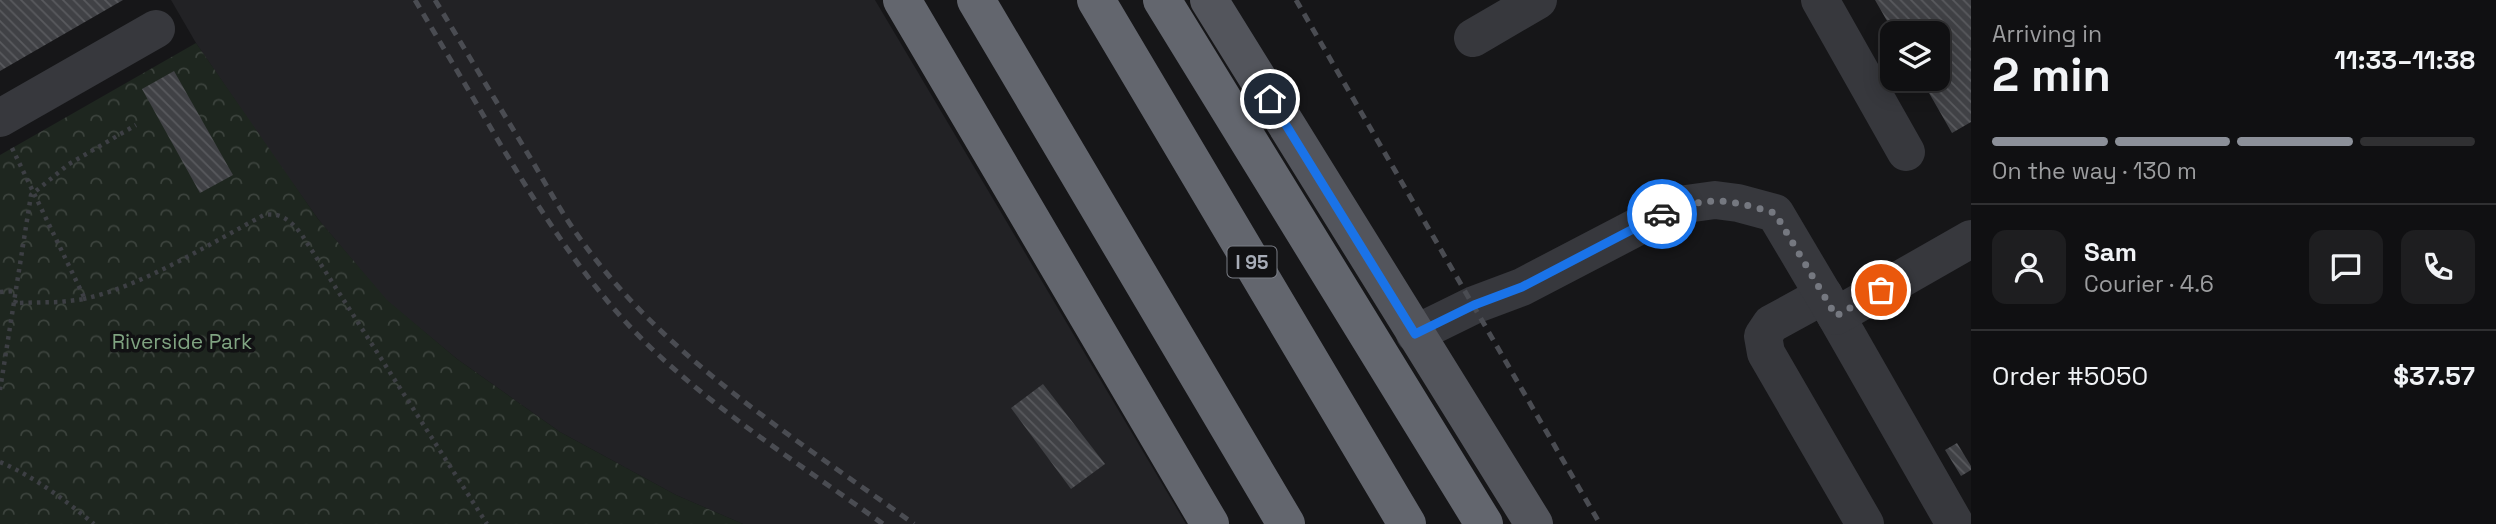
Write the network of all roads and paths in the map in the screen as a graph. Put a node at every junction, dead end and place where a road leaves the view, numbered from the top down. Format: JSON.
{"nodes":[{"id":1,"x":902,"y":0,"type":"edge"},
{"id":2,"x":976,"y":0,"type":"edge"},
{"id":3,"x":1096,"y":0,"type":"edge"},
{"id":4,"x":1162,"y":0,"type":"edge"},
{"id":5,"x":1209,"y":0,"type":"edge"},
{"id":6,"x":1538,"y":0,"type":"edge"},
{"id":7,"x":1820,"y":0,"type":"edge"},
{"id":8,"x":156,"y":29,"type":"dead end"},
{"id":9,"x":1473,"y":38,"type":"dead end"},
{"id":10,"x":136,"y":125,"type":"dead end"},
{"id":11,"x":5,"y":131,"type":"edge"},
{"id":12,"x":1906,"y":152,"type":"dead end"},
{"id":13,"x":33,"y":193,"type":"junction"},
{"id":14,"x":1971,"y":239,"type":"edge"},
{"id":15,"x":17,"y":290,"type":"junction"},
{"id":16,"x":0,"y":292,"type":"edge"},
{"id":17,"x":84,"y":299,"type":"junction"},
{"id":18,"x":15,"y":303,"type":"junction"},
{"id":19,"x":1830,"y":305,"type":"junction"},
{"id":20,"x":1415,"y":334,"type":"junction"},
{"id":21,"x":0,"y":390,"type":"edge"},
{"id":22,"x":0,"y":462,"type":"edge"},
{"id":23,"x":94,"y":524,"type":"edge"},
{"id":24,"x":487,"y":524,"type":"edge"},
{"id":25,"x":1210,"y":524,"type":"edge"},
{"id":26,"x":1286,"y":524,"type":"edge"},
{"id":27,"x":1407,"y":524,"type":"edge"},
{"id":28,"x":1484,"y":524,"type":"edge"},
{"id":29,"x":1534,"y":524,"type":"edge"},
{"id":30,"x":1865,"y":524,"type":"edge"},
{"id":31,"x":1955,"y":524,"type":"edge"}],
"edges":[{"from":1,"to":25,"type":"highway"},
{"from":2,"to":26,"type":"highway"},
{"from":3,"to":27,"type":"highway","number":"I 95"},
{"from":4,"to":28,"type":"highway"},
{"from":5,"to":20,"type":"main road"},
{"from":6,"to":9,"type":"street"},
{"from":7,"to":12,"type":"street"},
{"from":8,"to":11,"type":"street"},
{"from":10,"to":13,"type":"path"},
{"from":11,"to":13,"type":"path"},
{"from":13,"to":15,"type":"path"},
{"from":13,"to":17,"type":"path"},
{"from":14,"to":19,"type":"street"},
{"from":15,"to":16,"type":"path"},
{"from":15,"to":18,"type":"path"},
{"from":17,"to":18,"type":"path"},
{"from":17,"to":24,"type":"path"},
{"from":18,"to":21,"type":"path"},
{"from":19,"to":20,"type":"street"},
{"from":19,"to":30,"type":"street"},
{"from":19,"to":31,"type":"street"},
{"from":20,"to":29,"type":"main road"},
{"from":22,"to":23,"type":"path"}]}
